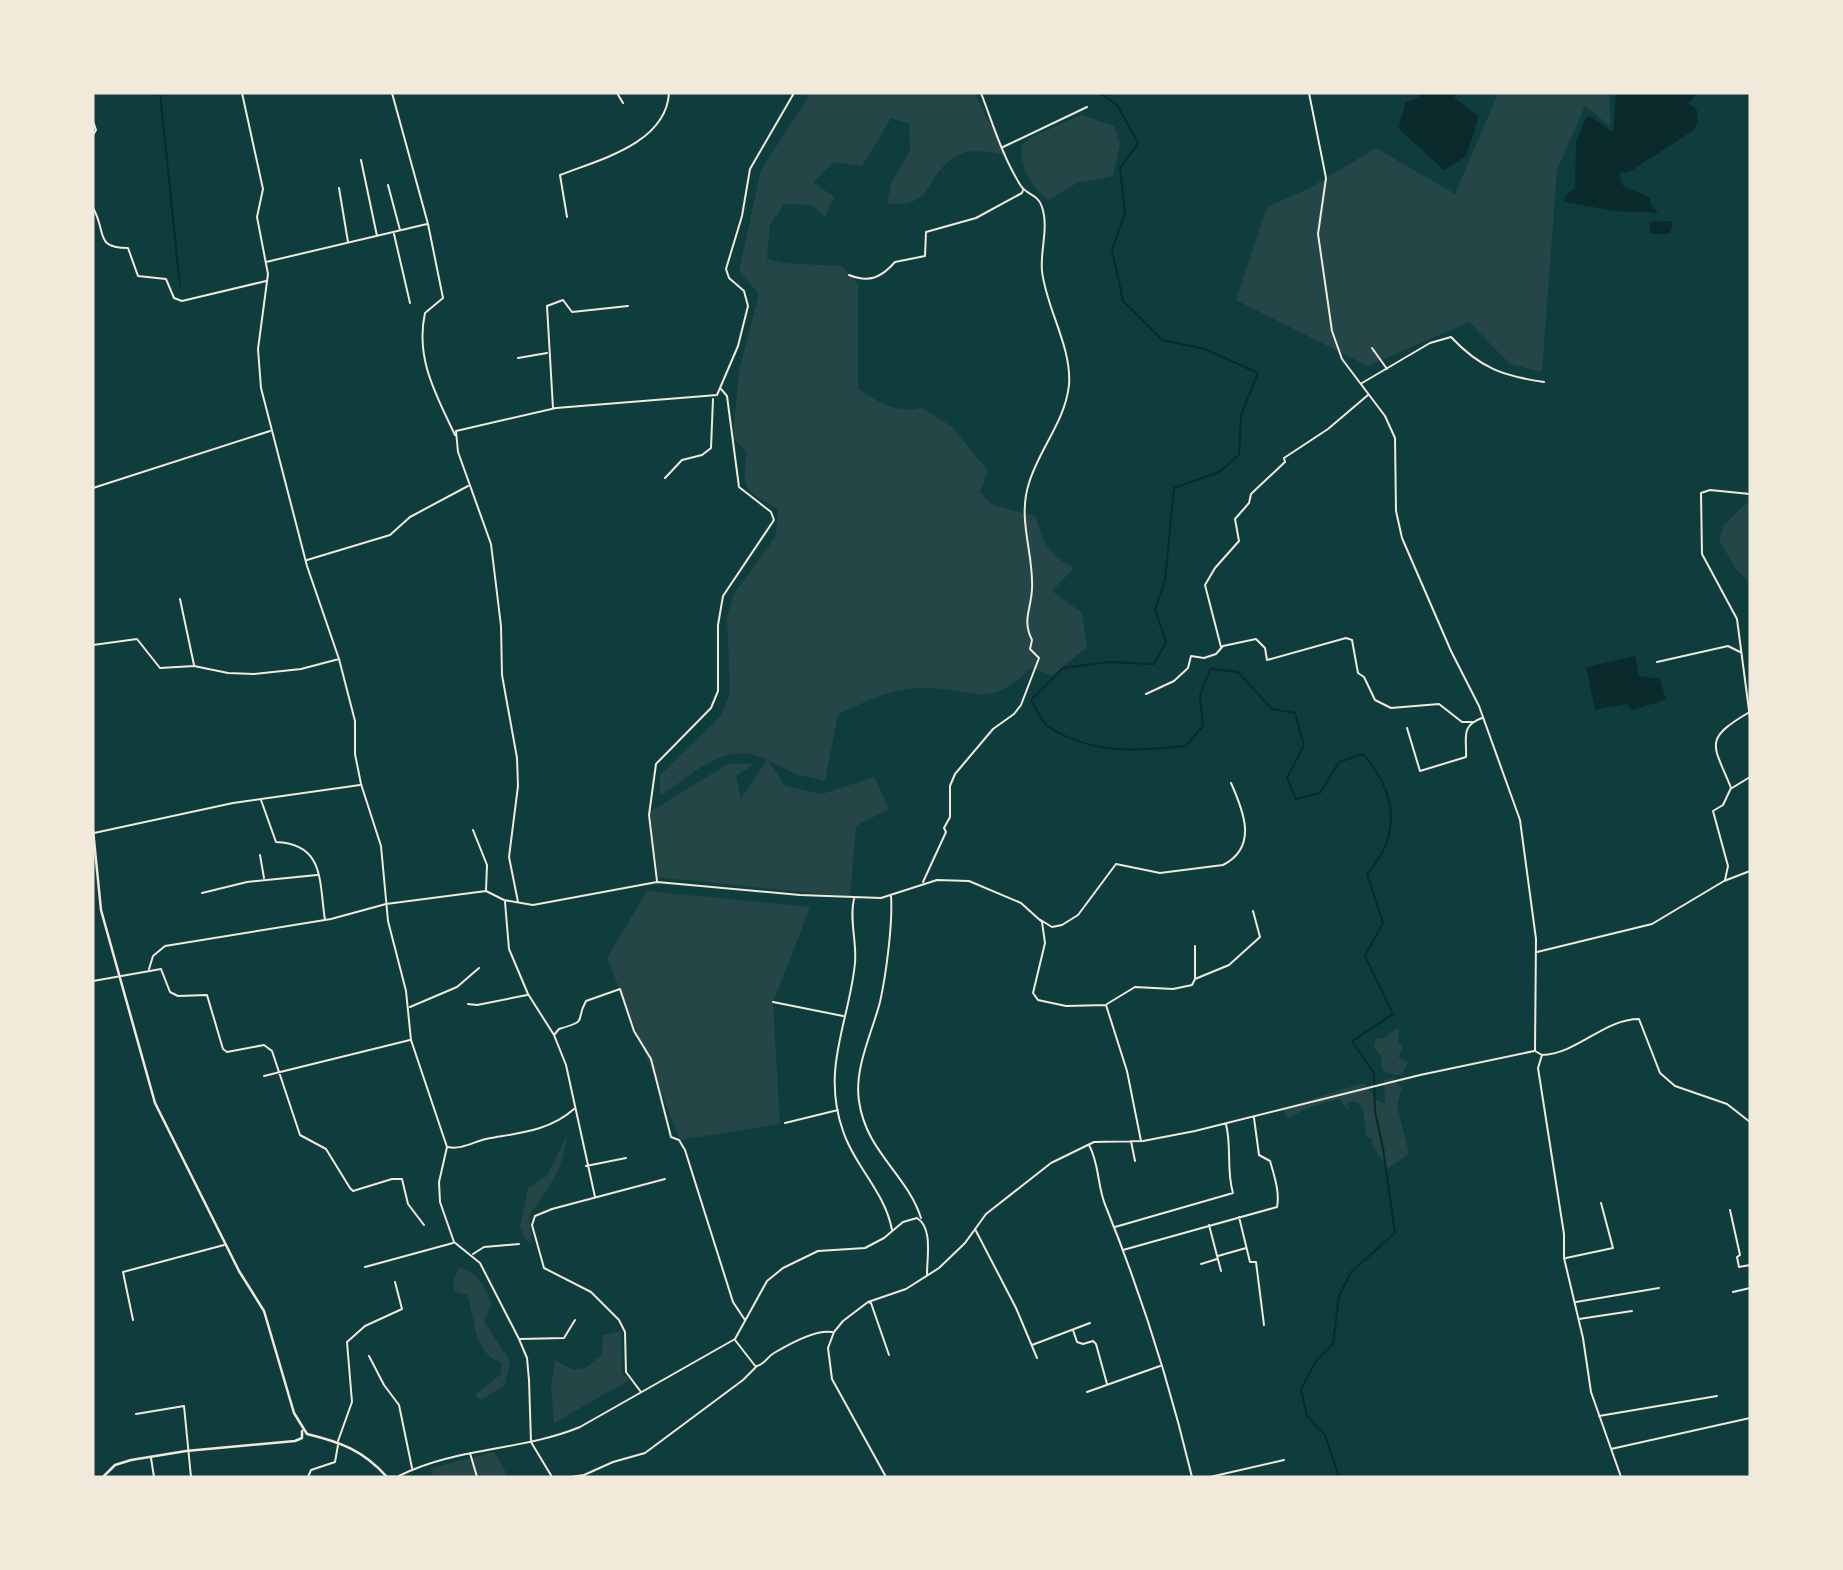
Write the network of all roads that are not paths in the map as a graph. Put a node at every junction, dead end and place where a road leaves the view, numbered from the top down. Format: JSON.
{"nodes":[{"id":1,"x":242,"y":93,"type":"edge"},
{"id":2,"x":393,"y":93,"type":"edge"},
{"id":3,"x":617,"y":93,"type":"edge"},
{"id":4,"x":669,"y":93,"type":"edge"},
{"id":5,"x":794,"y":93,"type":"edge"},
{"id":6,"x":981,"y":93,"type":"edge"},
{"id":7,"x":1309,"y":93,"type":"edge"},
{"id":8,"x":623,"y":103,"type":"dead end"},
{"id":9,"x":1087,"y":107,"type":"dead end"},
{"id":10,"x":93,"y":121,"type":"edge"},
{"id":11,"x":93,"y":135,"type":"edge"},
{"id":12,"x":1002,"y":147,"type":"junction"},
{"id":13,"x":360,"y":160,"type":"dead end"},
{"id":14,"x":388,"y":185,"type":"dead end"},
{"id":15,"x":339,"y":188,"type":"dead end"},
{"id":16,"x":1023,"y":190,"type":"junction"},
{"id":17,"x":93,"y":208,"type":"edge"},
{"id":18,"x":566,"y":216,"type":"dead end"},
{"id":19,"x":428,"y":224,"type":"junction"},
{"id":20,"x":400,"y":231,"type":"junction"},
{"id":21,"x":394,"y":233,"type":"junction"},
{"id":22,"x":377,"y":237,"type":"junction"},
{"id":23,"x":348,"y":243,"type":"junction"},
{"id":24,"x":266,"y":262,"type":"junction"},
{"id":25,"x":849,"y":275,"type":"dead end"},
{"id":26,"x":267,"y":281,"type":"junction"},
{"id":27,"x":410,"y":303,"type":"dead end"},
{"id":28,"x":628,"y":306,"type":"dead end"},
{"id":29,"x":1371,"y":348,"type":"dead end"},
{"id":30,"x":548,"y":353,"type":"junction"},
{"id":31,"x":518,"y":358,"type":"dead end"},
{"id":32,"x":1388,"y":369,"type":"junction"},
{"id":33,"x":1544,"y":382,"type":"dead end"},
{"id":34,"x":1361,"y":383,"type":"junction"},
{"id":35,"x":721,"y":389,"type":"junction"},
{"id":36,"x":1369,"y":395,"type":"junction"},
{"id":37,"x":714,"y":398,"type":"junction"},
{"id":38,"x":553,"y":409,"type":"junction"},
{"id":39,"x":271,"y":431,"type":"junction"},
{"id":40,"x":455,"y":436,"type":"junction"},
{"id":41,"x":664,"y":478,"type":"dead end"},
{"id":42,"x":469,"y":486,"type":"junction"},
{"id":43,"x":93,"y":488,"type":"edge"},
{"id":44,"x":1750,"y":494,"type":"edge"},
{"id":45,"x":306,"y":560,"type":"junction"},
{"id":46,"x":180,"y":599,"type":"dead end"},
{"id":47,"x":93,"y":645,"type":"edge"},
{"id":48,"x":1222,"y":648,"type":"junction"},
{"id":49,"x":1741,"y":653,"type":"junction"},
{"id":50,"x":339,"y":659,"type":"junction"},
{"id":51,"x":1657,"y":662,"type":"dead end"},
{"id":52,"x":194,"y":666,"type":"junction"},
{"id":53,"x":1146,"y":694,"type":"dead end"},
{"id":54,"x":1749,"y":712,"type":"edge"},
{"id":55,"x":1483,"y":718,"type":"junction"},
{"id":56,"x":1750,"y":718,"type":"edge"},
{"id":57,"x":1473,"y":722,"type":"junction"},
{"id":58,"x":1407,"y":728,"type":"dead end"},
{"id":59,"x":1750,"y":777,"type":"edge"},
{"id":60,"x":1231,"y":783,"type":"dead end"},
{"id":61,"x":361,"y":785,"type":"junction"},
{"id":62,"x":1731,"y":788,"type":"junction"},
{"id":63,"x":261,"y":799,"type":"junction"},
{"id":64,"x":473,"y":830,"type":"dead end"},
{"id":65,"x":93,"y":833,"type":"edge"},
{"id":66,"x":260,"y":855,"type":"dead end"},
{"id":67,"x":1750,"y":871,"type":"edge"},
{"id":68,"x":318,"y":875,"type":"junction"},
{"id":69,"x":264,"y":879,"type":"junction"},
{"id":70,"x":1724,"y":881,"type":"junction"},
{"id":71,"x":657,"y":882,"type":"junction"},
{"id":72,"x":922,"y":883,"type":"junction"},
{"id":73,"x":486,"y":891,"type":"junction"},
{"id":74,"x":202,"y":893,"type":"dead end"},
{"id":75,"x":890,"y":894,"type":"junction"},
{"id":76,"x":854,"y":897,"type":"junction"},
{"id":77,"x":504,"y":900,"type":"junction"},
{"id":78,"x":518,"y":903,"type":"junction"},
{"id":79,"x":386,"y":904,"type":"junction"},
{"id":80,"x":1253,"y":911,"type":"dead end"},
{"id":81,"x":1038,"y":918,"type":"junction"},
{"id":82,"x":325,"y":920,"type":"junction"},
{"id":83,"x":1195,"y":946,"type":"dead end"},
{"id":84,"x":1536,"y":952,"type":"junction"},
{"id":85,"x":480,"y":968,"type":"dead end"},
{"id":86,"x":149,"y":969,"type":"junction"},
{"id":87,"x":118,"y":976,"type":"junction"},
{"id":88,"x":1195,"y":979,"type":"junction"},
{"id":89,"x":93,"y":981,"type":"edge"},
{"id":90,"x":528,"y":995,"type":"junction"},
{"id":91,"x":773,"y":1002,"type":"dead end"},
{"id":92,"x":468,"y":1004,"type":"dead end"},
{"id":93,"x":1106,"y":1005,"type":"junction"},
{"id":94,"x":409,"y":1007,"type":"junction"},
{"id":95,"x":844,"y":1016,"type":"junction"},
{"id":96,"x":555,"y":1035,"type":"junction"},
{"id":97,"x":411,"y":1040,"type":"junction"},
{"id":98,"x":1535,"y":1051,"type":"junction"},
{"id":99,"x":1542,"y":1055,"type":"junction"},
{"id":100,"x":278,"y":1070,"type":"junction"},
{"id":101,"x":264,"y":1076,"type":"dead end"},
{"id":102,"x":575,"y":1109,"type":"junction"},
{"id":103,"x":838,"y":1110,"type":"junction"},
{"id":104,"x":1254,"y":1116,"type":"junction"},
{"id":105,"x":1750,"y":1122,"type":"edge"},
{"id":106,"x":785,"y":1123,"type":"dead end"},
{"id":107,"x":1225,"y":1123,"type":"junction"},
{"id":108,"x":1131,"y":1140,"type":"junction"},
{"id":109,"x":1141,"y":1141,"type":"junction"},
{"id":110,"x":1088,"y":1145,"type":"junction"},
{"id":111,"x":447,"y":1147,"type":"junction"},
{"id":112,"x":626,"y":1158,"type":"dead end"},
{"id":113,"x":1135,"y":1161,"type":"dead end"},
{"id":114,"x":586,"y":1166,"type":"junction"},
{"id":115,"x":665,"y":1179,"type":"dead end"},
{"id":116,"x":595,"y":1198,"type":"junction"},
{"id":117,"x":1601,"y":1203,"type":"dead end"},
{"id":118,"x":1730,"y":1210,"type":"dead end"},
{"id":119,"x":1238,"y":1216,"type":"junction"},
{"id":120,"x":921,"y":1220,"type":"junction"},
{"id":121,"x":1209,"y":1224,"type":"junction"},
{"id":122,"x":424,"y":1225,"type":"dead end"},
{"id":123,"x":1114,"y":1227,"type":"junction"},
{"id":124,"x":974,"y":1228,"type":"junction"},
{"id":125,"x":892,"y":1231,"type":"junction"},
{"id":126,"x":454,"y":1242,"type":"junction"},
{"id":127,"x":225,"y":1244,"type":"junction"},
{"id":128,"x":519,"y":1244,"type":"dead end"},
{"id":129,"x":1247,"y":1248,"type":"junction"},
{"id":130,"x":1122,"y":1250,"type":"junction"},
{"id":131,"x":472,"y":1255,"type":"junction"},
{"id":132,"x":1217,"y":1257,"type":"junction"},
{"id":133,"x":1564,"y":1258,"type":"junction"},
{"id":134,"x":1201,"y":1264,"type":"dead end"},
{"id":135,"x":1750,"y":1265,"type":"edge"},
{"id":136,"x":365,"y":1267,"type":"dead end"},
{"id":137,"x":1221,"y":1271,"type":"dead end"},
{"id":138,"x":927,"y":1275,"type":"junction"},
{"id":139,"x":395,"y":1282,"type":"dead end"},
{"id":140,"x":1658,"y":1288,"type":"dead end"},
{"id":141,"x":1750,"y":1288,"type":"edge"},
{"id":142,"x":1733,"y":1292,"type":"dead end"},
{"id":143,"x":867,"y":1302,"type":"junction"},
{"id":144,"x":1575,"y":1303,"type":"junction"},
{"id":145,"x":1632,"y":1311,"type":"dead end"},
{"id":146,"x":1578,"y":1319,"type":"junction"},
{"id":147,"x":133,"y":1320,"type":"dead end"},
{"id":148,"x":575,"y":1320,"type":"dead end"},
{"id":149,"x":745,"y":1320,"type":"junction"},
{"id":150,"x":1090,"y":1324,"type":"dead end"},
{"id":151,"x":1264,"y":1325,"type":"dead end"},
{"id":152,"x":1073,"y":1330,"type":"junction"},
{"id":153,"x":834,"y":1332,"type":"junction"},
{"id":154,"x":519,"y":1339,"type":"junction"},
{"id":155,"x":734,"y":1339,"type":"junction"},
{"id":156,"x":1031,"y":1345,"type":"junction"},
{"id":157,"x":888,"y":1355,"type":"dead end"},
{"id":158,"x":369,"y":1356,"type":"dead end"},
{"id":159,"x":1037,"y":1358,"type":"dead end"},
{"id":160,"x":1161,"y":1365,"type":"junction"},
{"id":161,"x":756,"y":1367,"type":"junction"},
{"id":162,"x":1107,"y":1385,"type":"junction"},
{"id":163,"x":1087,"y":1392,"type":"dead end"},
{"id":164,"x":642,"y":1393,"type":"junction"},
{"id":165,"x":1717,"y":1396,"type":"dead end"},
{"id":166,"x":136,"y":1414,"type":"dead end"},
{"id":167,"x":1597,"y":1416,"type":"junction"},
{"id":168,"x":1750,"y":1418,"type":"edge"},
{"id":169,"x":302,"y":1431,"type":"junction"},
{"id":170,"x":338,"y":1441,"type":"junction"},
{"id":171,"x":531,"y":1443,"type":"junction"},
{"id":172,"x":1610,"y":1450,"type":"junction"},
{"id":173,"x":187,"y":1451,"type":"junction"},
{"id":174,"x":470,"y":1452,"type":"junction"},
{"id":175,"x":151,"y":1457,"type":"junction"},
{"id":176,"x":1283,"y":1460,"type":"dead end"},
{"id":177,"x":412,"y":1469,"type":"junction"},
{"id":178,"x":103,"y":1477,"type":"edge"},
{"id":179,"x":154,"y":1477,"type":"edge"},
{"id":180,"x":191,"y":1477,"type":"edge"},
{"id":181,"x":308,"y":1477,"type":"edge"},
{"id":182,"x":399,"y":1477,"type":"edge"},
{"id":183,"x":477,"y":1477,"type":"edge"},
{"id":184,"x":552,"y":1477,"type":"edge"},
{"id":185,"x":571,"y":1477,"type":"edge"},
{"id":186,"x":886,"y":1477,"type":"edge"},
{"id":187,"x":1192,"y":1477,"type":"edge"},
{"id":188,"x":1210,"y":1477,"type":"edge"},
{"id":189,"x":1620,"y":1477,"type":"edge"}],
"edges":[{"from":1,"to":24,"type":"street"},
{"from":2,"to":19,"type":"street"},
{"from":3,"to":8,"type":"street"},
{"from":4,"to":18,"type":"street"},
{"from":5,"to":35,"type":"street"},
{"from":6,"to":12,"type":"street"},
{"from":7,"to":34,"type":"street"},
{"from":9,"to":12,"type":"street"},
{"from":10,"to":11,"type":"street"},
{"from":12,"to":16,"type":"street"},
{"from":13,"to":22,"type":"street"},
{"from":14,"to":20,"type":"street"},
{"from":15,"to":23,"type":"street"},
{"from":16,"to":25,"type":"street"},
{"from":16,"to":72,"type":"street"},
{"from":17,"to":26,"type":"street"},
{"from":19,"to":20,"type":"street"},
{"from":19,"to":40,"type":"street"},
{"from":20,"to":21,"type":"street"},
{"from":21,"to":22,"type":"street"},
{"from":21,"to":27,"type":"street"},
{"from":22,"to":23,"type":"street"},
{"from":23,"to":24,"type":"street"},
{"from":24,"to":26,"type":"street"},
{"from":26,"to":39,"type":"street"},
{"from":28,"to":30,"type":"street"},
{"from":29,"to":32,"type":"street"},
{"from":30,"to":31,"type":"street"},
{"from":30,"to":38,"type":"street"},
{"from":32,"to":33,"type":"street"},
{"from":32,"to":34,"type":"street"},
{"from":34,"to":36,"type":"street"},
{"from":35,"to":37,"type":"street"},
{"from":35,"to":71,"type":"street"},
{"from":36,"to":48,"type":"street"},
{"from":36,"to":55,"type":"street"},
{"from":37,"to":38,"type":"street"},
{"from":37,"to":41,"type":"street"},
{"from":38,"to":40,"type":"street"},
{"from":39,"to":43,"type":"street"},
{"from":39,"to":45,"type":"street"},
{"from":40,"to":42,"type":"street"},
{"from":42,"to":45,"type":"street"},
{"from":42,"to":78,"type":"street"},
{"from":44,"to":49,"type":"street"},
{"from":45,"to":50,"type":"street"},
{"from":46,"to":52,"type":"street"},
{"from":47,"to":52,"type":"street"},
{"from":48,"to":53,"type":"street"},
{"from":48,"to":57,"type":"street"},
{"from":49,"to":51,"type":"street"},
{"from":49,"to":54,"type":"street"},
{"from":50,"to":52,"type":"street"},
{"from":50,"to":61,"type":"street"},
{"from":54,"to":56,"type":"street"},
{"from":54,"to":62,"type":"street"},
{"from":55,"to":57,"type":"street"},
{"from":55,"to":84,"type":"street"},
{"from":57,"to":58,"type":"street"},
{"from":59,"to":62,"type":"street"},
{"from":60,"to":81,"type":"street"},
{"from":61,"to":63,"type":"street"},
{"from":61,"to":79,"type":"street"},
{"from":62,"to":70,"type":"street"},
{"from":63,"to":65,"type":"street"},
{"from":63,"to":68,"type":"street"},
{"from":64,"to":73,"type":"street"},
{"from":65,"to":87,"type":"street"},
{"from":66,"to":69,"type":"street"},
{"from":67,"to":70,"type":"street"},
{"from":68,"to":69,"type":"street"},
{"from":68,"to":82,"type":"street"},
{"from":69,"to":74,"type":"street"},
{"from":70,"to":84,"type":"street"},
{"from":71,"to":76,"type":"street"},
{"from":71,"to":78,"type":"street"},
{"from":72,"to":75,"type":"street"},
{"from":72,"to":81,"type":"street"},
{"from":73,"to":77,"type":"street"},
{"from":73,"to":79,"type":"street"},
{"from":75,"to":76,"type":"street"},
{"from":75,"to":120,"type":"street"},
{"from":76,"to":95,"type":"street"},
{"from":77,"to":78,"type":"street"},
{"from":77,"to":90,"type":"street"},
{"from":79,"to":82,"type":"street"},
{"from":79,"to":94,"type":"street"},
{"from":80,"to":88,"type":"street"},
{"from":81,"to":93,"type":"street"},
{"from":82,"to":86,"type":"street"},
{"from":83,"to":88,"type":"street"},
{"from":84,"to":98,"type":"street"},
{"from":85,"to":94,"type":"street"},
{"from":86,"to":87,"type":"street"},
{"from":86,"to":100,"type":"street"},
{"from":87,"to":89,"type":"street"},
{"from":87,"to":127,"type":"street"},
{"from":88,"to":93,"type":"street"},
{"from":90,"to":92,"type":"street"},
{"from":90,"to":96,"type":"street"},
{"from":91,"to":95,"type":"street"},
{"from":93,"to":109,"type":"street"},
{"from":94,"to":97,"type":"street"},
{"from":95,"to":103,"type":"street"},
{"from":96,"to":102,"type":"street"},
{"from":96,"to":149,"type":"street"},
{"from":97,"to":100,"type":"street"},
{"from":97,"to":111,"type":"street"},
{"from":98,"to":99,"type":"street"},
{"from":98,"to":104,"type":"street"},
{"from":99,"to":105,"type":"street"},
{"from":99,"to":133,"type":"street"},
{"from":100,"to":101,"type":"street"},
{"from":100,"to":122,"type":"street"},
{"from":102,"to":111,"type":"street"},
{"from":102,"to":114,"type":"street"},
{"from":103,"to":106,"type":"street"},
{"from":103,"to":125,"type":"street"},
{"from":104,"to":107,"type":"street"},
{"from":104,"to":119,"type":"street"},
{"from":107,"to":109,"type":"street"},
{"from":107,"to":123,"type":"street"},
{"from":108,"to":109,"type":"street"},
{"from":108,"to":110,"type":"street"},
{"from":108,"to":113,"type":"street"},
{"from":110,"to":123,"type":"street"},
{"from":110,"to":124,"type":"street"},
{"from":111,"to":126,"type":"street"},
{"from":112,"to":114,"type":"street"},
{"from":114,"to":116,"type":"street"},
{"from":115,"to":116,"type":"street"},
{"from":116,"to":164,"type":"street"},
{"from":117,"to":133,"type":"street"},
{"from":118,"to":135,"type":"street"},
{"from":119,"to":121,"type":"street"},
{"from":119,"to":129,"type":"street"},
{"from":120,"to":125,"type":"street"},
{"from":120,"to":138,"type":"street"},
{"from":121,"to":130,"type":"street"},
{"from":121,"to":132,"type":"street"},
{"from":123,"to":130,"type":"street"},
{"from":124,"to":138,"type":"street"},
{"from":124,"to":156,"type":"street"},
{"from":125,"to":149,"type":"street"},
{"from":126,"to":131,"type":"street"},
{"from":126,"to":136,"type":"street"},
{"from":127,"to":147,"type":"street"},
{"from":127,"to":169,"type":"street"},
{"from":128,"to":131,"type":"street"},
{"from":129,"to":132,"type":"street"},
{"from":129,"to":151,"type":"street"},
{"from":130,"to":160,"type":"street"},
{"from":131,"to":154,"type":"street"},
{"from":132,"to":134,"type":"street"},
{"from":132,"to":137,"type":"street"},
{"from":133,"to":144,"type":"street"},
{"from":138,"to":143,"type":"street"},
{"from":139,"to":170,"type":"street"},
{"from":140,"to":144,"type":"street"},
{"from":141,"to":142,"type":"street"},
{"from":143,"to":153,"type":"street"},
{"from":143,"to":157,"type":"street"},
{"from":144,"to":146,"type":"street"},
{"from":145,"to":146,"type":"street"},
{"from":146,"to":167,"type":"street"},
{"from":148,"to":154,"type":"street"},
{"from":149,"to":155,"type":"street"},
{"from":150,"to":152,"type":"street"},
{"from":152,"to":156,"type":"street"},
{"from":152,"to":162,"type":"street"},
{"from":153,"to":161,"type":"street"},
{"from":153,"to":186,"type":"street"},
{"from":154,"to":171,"type":"street"},
{"from":155,"to":161,"type":"street"},
{"from":155,"to":164,"type":"street"},
{"from":156,"to":159,"type":"street"},
{"from":158,"to":177,"type":"street"},
{"from":160,"to":162,"type":"street"},
{"from":160,"to":187,"type":"street"},
{"from":161,"to":185,"type":"street"},
{"from":162,"to":163,"type":"street"},
{"from":164,"to":171,"type":"street"},
{"from":165,"to":167,"type":"street"},
{"from":166,"to":173,"type":"street"},
{"from":167,"to":172,"type":"street"},
{"from":168,"to":172,"type":"street"},
{"from":169,"to":170,"type":"street"},
{"from":169,"to":173,"type":"street"},
{"from":170,"to":181,"type":"street"},
{"from":170,"to":182,"type":"street"},
{"from":171,"to":174,"type":"street"},
{"from":171,"to":184,"type":"street"},
{"from":172,"to":189,"type":"street"},
{"from":173,"to":175,"type":"street"},
{"from":173,"to":180,"type":"street"},
{"from":174,"to":177,"type":"street"},
{"from":174,"to":183,"type":"street"},
{"from":175,"to":178,"type":"street"},
{"from":175,"to":179,"type":"street"},
{"from":176,"to":188,"type":"street"},
{"from":177,"to":182,"type":"street"}]}
